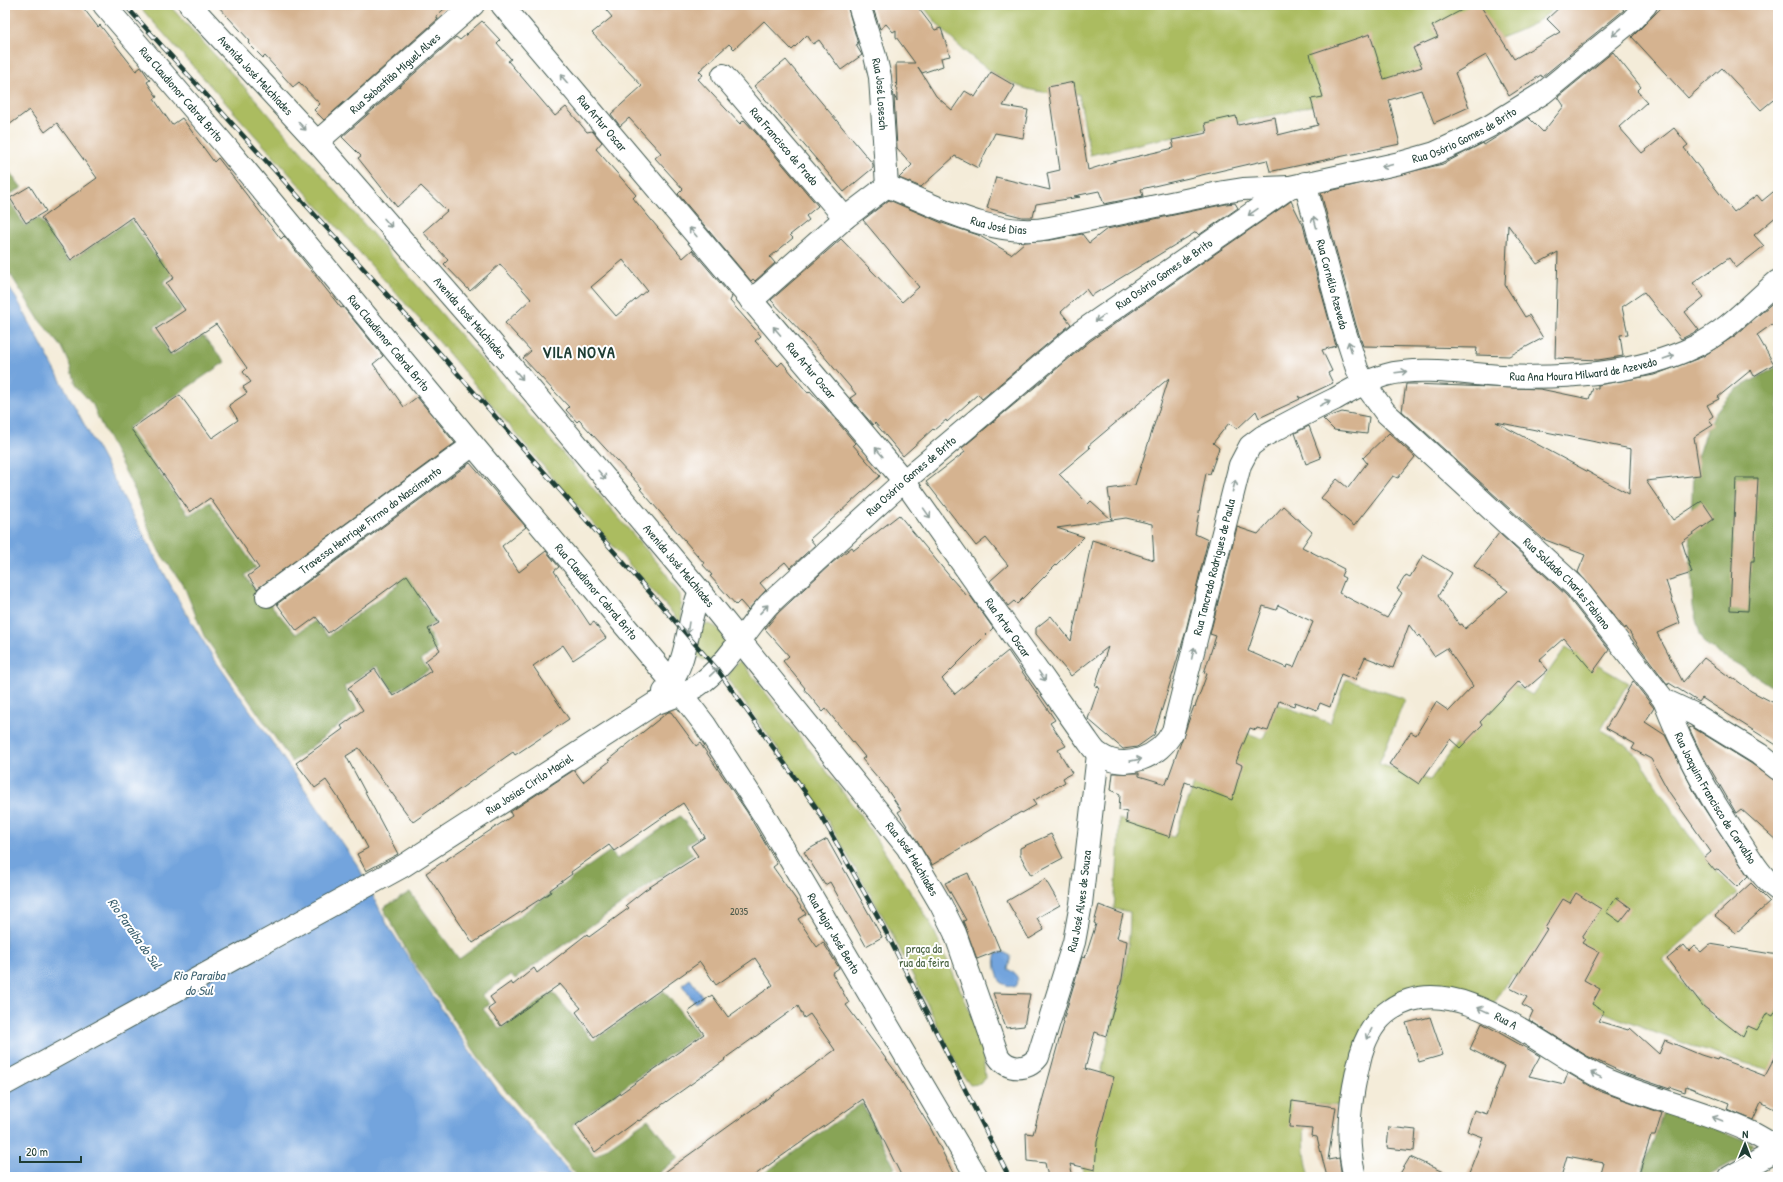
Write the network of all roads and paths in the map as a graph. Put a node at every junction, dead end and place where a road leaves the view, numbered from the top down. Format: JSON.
{"nodes":[{"id":1,"x":104,"y":5,"type":"edge"},
{"id":2,"x":190,"y":5,"type":"edge"},
{"id":3,"x":473,"y":5,"type":"edge"},
{"id":4,"x":502,"y":5,"type":"edge"},
{"id":5,"x":859,"y":5,"type":"edge"},
{"id":6,"x":1646,"y":5,"type":"edge"},
{"id":7,"x":723,"y":75,"type":"dead end"},
{"id":8,"x":317,"y":142,"type":"junction"},
{"id":9,"x":1298,"y":185,"type":"junction"},
{"id":10,"x":887,"y":186,"type":"junction"},
{"id":11,"x":845,"y":218,"type":"junction"},
{"id":12,"x":1778,"y":280,"type":"edge"},
{"id":13,"x":751,"y":301,"type":"junction"},
{"id":14,"x":1364,"y":383,"type":"junction"},
{"id":15,"x":473,"y":445,"type":"junction"},
{"id":16,"x":904,"y":481,"type":"junction"},
{"id":17,"x":700,"y":591,"type":"junction"},
{"id":18,"x":267,"y":596,"type":"dead end"},
{"id":19,"x":740,"y":640,"type":"junction"},
{"id":20,"x":677,"y":688,"type":"junction"},
{"id":21,"x":1664,"y":700,"type":"junction"},
{"id":22,"x":1098,"y":754,"type":"junction"},
{"id":23,"x":1778,"y":769,"type":"edge"},
{"id":24,"x":1778,"y":890,"type":"edge"},
{"id":25,"x":1043,"y":1044,"type":"joint"},
{"id":26,"x":5,"y":1084,"type":"edge"},
{"id":27,"x":1778,"y":1149,"type":"edge"},
{"id":28,"x":977,"y":1177,"type":"edge"},
{"id":29,"x":1355,"y":1177,"type":"edge"},
{"id":30,"x":1730,"y":1177,"type":"edge"}],
"edges":[{"from":1,"to":15,"type":"street","name":"Rua Claudionor Cabral Brito"},
{"from":2,"to":8,"type":"street","name":"Avenida José Melchíades","one_way":true},
{"from":3,"to":8,"type":"street","name":"Rua Sebastião Miguel Alves"},
{"from":13,"to":4,"type":"street","name":"Rua Artur Oscar","one_way":true},
{"from":5,"to":10,"type":"street","name":"Rua José Losesch"},
{"from":6,"to":9,"type":"street","name":"Rua Osório Gomes de Brito","one_way":true},
{"from":7,"to":11,"type":"street","name":"Rua Francisco de Prado"},
{"from":8,"to":17,"type":"street","name":"Avenida José Melchíades","one_way":true},
{"from":9,"to":10,"type":"street","name":"Rua José Dias"},
{"from":14,"to":9,"type":"street","name":"Rua Cornélio Azevedo","one_way":true},
{"from":9,"to":16,"type":"street","name":"Rua Osório Gomes de Brito","one_way":true},
{"from":10,"to":11,"type":"street"},
{"from":11,"to":13,"type":"street"},
{"from":14,"to":12,"type":"street","name":"Rua Ana Moura Milward de Azevedo","one_way":true},
{"from":16,"to":13,"type":"street","name":"Rua Artur Oscar","one_way":true},
{"from":14,"to":21,"type":"street","name":"Rua Soldado Charles Fabiano"},
{"from":22,"to":14,"type":"street","name":"Rua Tancredo Rodrigues de Paula","one_way":true},
{"from":15,"to":18,"type":"street","name":"Travessa Henrique Firmo do Nascimento"},
{"from":15,"to":20,"type":"street","name":"Rua Claudionor Cabral Brito"},
{"from":19,"to":16,"type":"street","name":"Rua Osório Gomes de Brito","one_way":true},
{"from":16,"to":22,"type":"street","name":"Rua Artur Oscar","one_way":true},
{"from":17,"to":19,"type":"street","name":"Avenida José Melchíades"},
{"from":17,"to":20,"type":"street","name":"Rua Josias Cirilo Maciel","one_way":true},
{"from":20,"to":19,"type":"street","name":"Rua Josias Cirilo Maciel","one_way":true},
{"from":19,"to":25,"type":"street","name":"Rua José Melchíades"},
{"from":20,"to":26,"type":"street","name":"Rua Josias Cirilo Maciel"},
{"from":20,"to":28,"type":"street","name":"Rua Major José Bento"},
{"from":21,"to":23,"type":"street","name":"Rua Soldado Charles Fabiano"},
{"from":21,"to":24,"type":"street","name":"Rua Joaquim Francisco de Carvalho"},
{"from":22,"to":25,"type":"street","name":"Rua José Alves de Souza"},
{"from":27,"to":29,"type":"street","name":"Rua A","one_way":true},
{"from":27,"to":30,"type":"street","name":"Rua A"}]}
